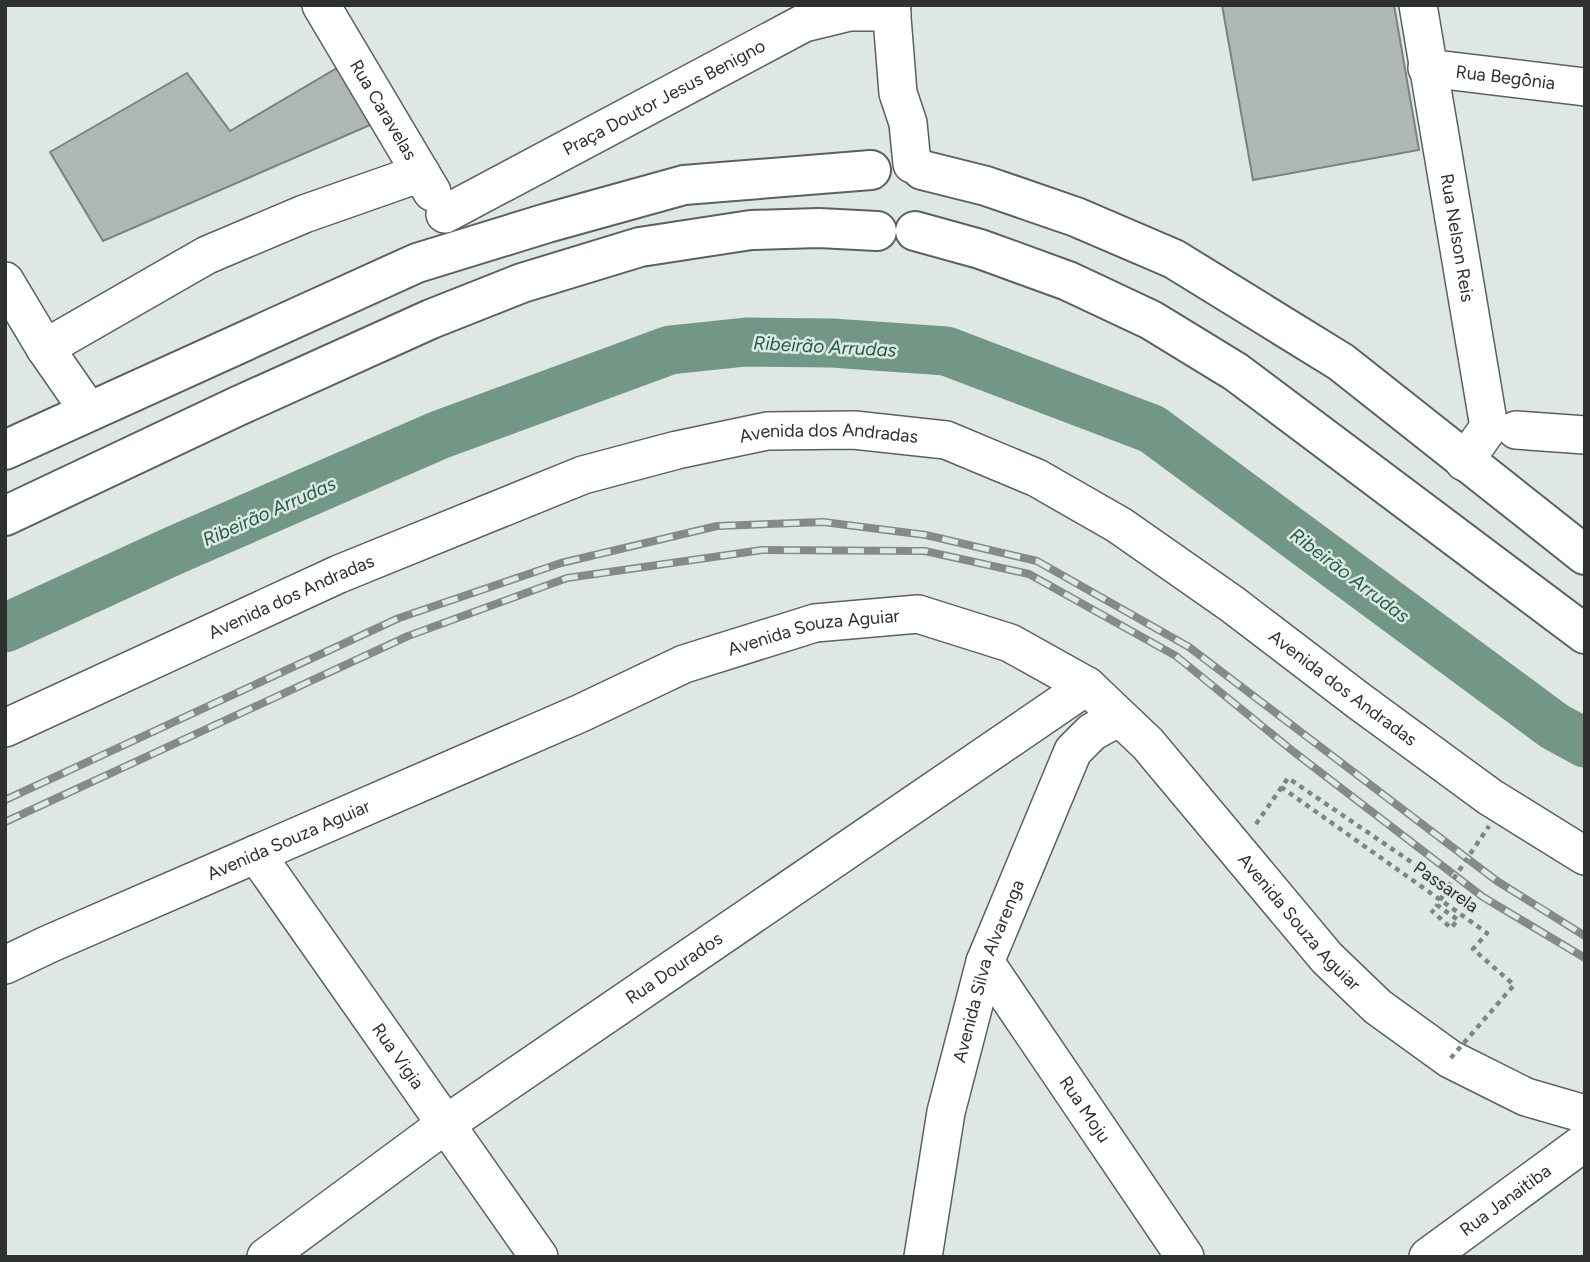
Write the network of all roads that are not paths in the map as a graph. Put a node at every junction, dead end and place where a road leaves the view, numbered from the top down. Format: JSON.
{"nodes":[{"id":1,"x":321,"y":5,"type":"edge"},
{"id":2,"x":1418,"y":5,"type":"edge"},
{"id":3,"x":892,"y":9,"type":"edge"},
{"id":4,"x":798,"y":14,"type":"edge"},
{"id":5,"x":1427,"y":68,"type":"junction"},
{"id":6,"x":1585,"y":87,"type":"edge"},
{"id":7,"x":897,"y":167,"type":"junction"},
{"id":8,"x":421,"y":173,"type":"junction"},
{"id":9,"x":446,"y":214,"type":"junction"},
{"id":10,"x":877,"y":231,"type":"junction"},
{"id":11,"x":915,"y":231,"type":"junction"},
{"id":12,"x":417,"y":263,"type":"junction"},
{"id":13,"x":5,"y":281,"type":"edge"},
{"id":14,"x":45,"y":348,"type":"junction"},
{"id":15,"x":88,"y":410,"type":"junction"},
{"id":16,"x":1516,"y":429,"type":"dead end"},
{"id":17,"x":1585,"y":435,"type":"edge"},
{"id":18,"x":5,"y":450,"type":"edge"},
{"id":19,"x":1464,"y":462,"type":"junction"},
{"id":20,"x":5,"y":516,"type":"edge"},
{"id":21,"x":1585,"y":555,"type":"edge"},
{"id":22,"x":1585,"y":634,"type":"edge"},
{"id":23,"x":1087,"y":686,"type":"junction"},
{"id":24,"x":1119,"y":717,"type":"junction"},
{"id":25,"x":5,"y":728,"type":"edge"},
{"id":26,"x":257,"y":854,"type":"junction"},
{"id":27,"x":1585,"y":856,"type":"edge"},
{"id":28,"x":985,"y":962,"type":"junction"},
{"id":29,"x":5,"y":965,"type":"edge"},
{"id":30,"x":1585,"y":1114,"type":"edge"},
{"id":31,"x":446,"y":1124,"type":"junction"},
{"id":32,"x":1585,"y":1142,"type":"edge"},
{"id":33,"x":266,"y":1257,"type":"edge"},
{"id":34,"x":539,"y":1257,"type":"edge"},
{"id":35,"x":923,"y":1257,"type":"edge"},
{"id":36,"x":1185,"y":1257,"type":"edge"},
{"id":37,"x":1428,"y":1257,"type":"edge"}],
"edges":[{"from":1,"to":8,"type":"street","name":"Rua Caravelas"},
{"from":2,"to":5,"type":"street","name":"Rua Nelson Reis"},
{"from":3,"to":4,"type":"street","name":"Praça Doutor Jesus Benigno"},
{"from":3,"to":7,"type":"street"},
{"from":4,"to":9,"type":"street","name":"Praça Doutor Jesus Benigno"},
{"from":5,"to":6,"type":"street","name":"Rua Begônia"},
{"from":5,"to":19,"type":"street","name":"Rua Nelson Reis"},
{"from":7,"to":10,"type":"main road"},
{"from":7,"to":11,"type":"main road"},
{"from":7,"to":12,"type":"main road"},
{"from":7,"to":19,"type":"main road"},
{"from":8,"to":9,"type":"street","name":"Rua Caravelas"},
{"from":8,"to":14,"type":"street"},
{"from":9,"to":12,"type":"street"},
{"from":10,"to":11,"type":"main road"},
{"from":10,"to":20,"type":"main road"},
{"from":11,"to":22,"type":"main road"},
{"from":12,"to":15,"type":"main road"},
{"from":13,"to":14,"type":"street"},
{"from":14,"to":15,"type":"street"},
{"from":15,"to":18,"type":"main road"},
{"from":16,"to":17,"type":"street"},
{"from":19,"to":21,"type":"main road"},
{"from":23,"to":24,"type":"street","name":"Avenida Souza Aguiar"},
{"from":23,"to":26,"type":"street","name":"Avenida Souza Aguiar"},
{"from":23,"to":31,"type":"street","name":"Rua Dourados"},
{"from":24,"to":28,"type":"street","name":"Avenida Silva Alvarenga"},
{"from":24,"to":30,"type":"street","name":"Avenida Souza Aguiar"},
{"from":25,"to":27,"type":"street","name":"Avenida dos Andradas"},
{"from":26,"to":29,"type":"street","name":"Avenida Souza Aguiar"},
{"from":26,"to":31,"type":"street","name":"Rua Vigia"},
{"from":28,"to":35,"type":"street","name":"Avenida Silva Alvarenga"},
{"from":28,"to":36,"type":"street","name":"Rua Moju"},
{"from":31,"to":33,"type":"street","name":"Rua Dourados"},
{"from":31,"to":34,"type":"street","name":"Rua Vigia"},
{"from":32,"to":37,"type":"street","name":"Rua Janaitiba"}]}
